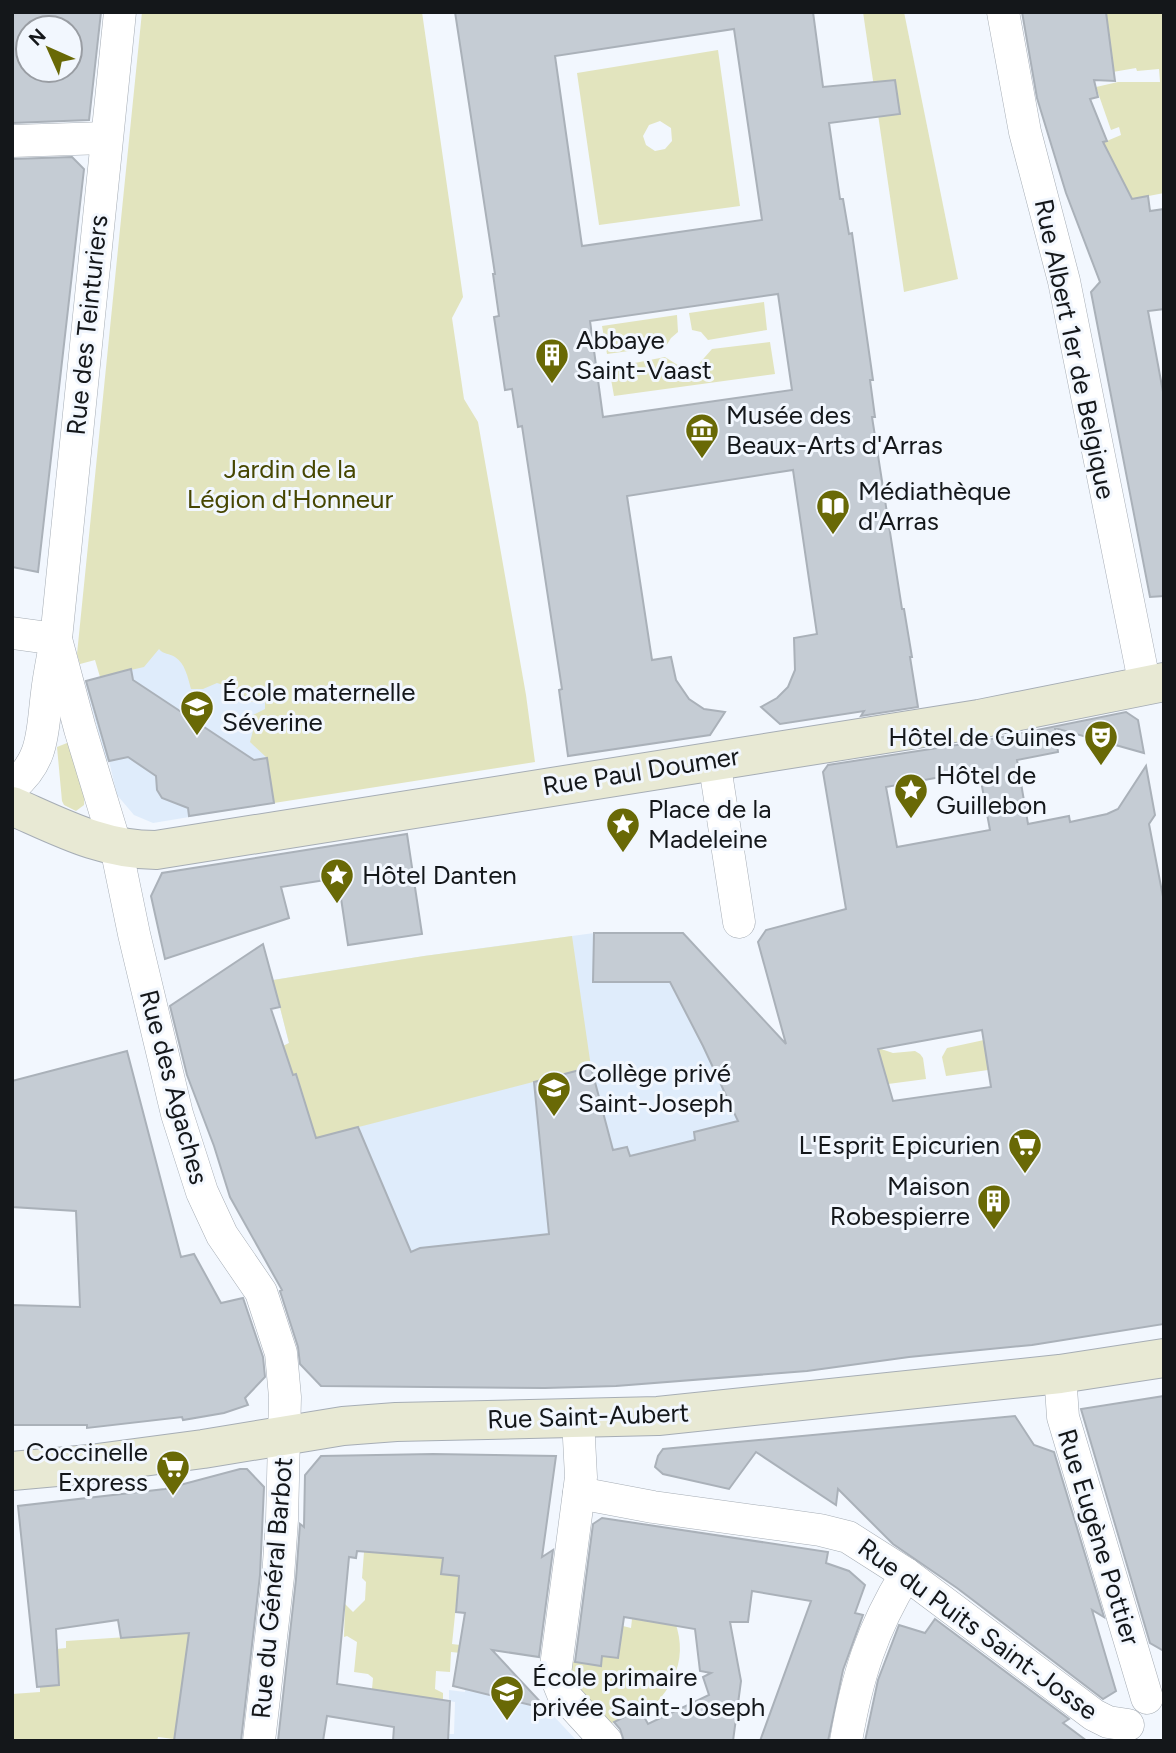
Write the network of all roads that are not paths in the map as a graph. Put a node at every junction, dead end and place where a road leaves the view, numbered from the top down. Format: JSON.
{"nodes":[{"id":1,"x":120,"y":12,"type":"edge"},
{"id":2,"x":1003,"y":12,"type":"edge"},
{"id":3,"x":105,"y":138,"type":"junction"},
{"id":4,"x":12,"y":141,"type":"edge"},
{"id":5,"x":12,"y":633,"type":"edge"},
{"id":6,"x":56,"y":639,"type":"junction"},
{"id":7,"x":1154,"y":684,"type":"edge"},
{"id":8,"x":714,"y":760,"type":"junction"},
{"id":9,"x":12,"y":787,"type":"edge"},
{"id":10,"x":12,"y":806,"type":"edge"},
{"id":11,"x":116,"y":847,"type":"junction"},
{"id":12,"x":739,"y":922,"type":"dead end"},
{"id":13,"x":1164,"y":1357,"type":"edge"},
{"id":14,"x":1060,"y":1374,"type":"junction"},
{"id":15,"x":578,"y":1419,"type":"junction"},
{"id":16,"x":285,"y":1435,"type":"junction"},
{"id":17,"x":12,"y":1471,"type":"edge"},
{"id":18,"x":579,"y":1493,"type":"junction"},
{"id":19,"x":906,"y":1574,"type":"junction"},
{"id":20,"x":1159,"y":1699,"type":"edge"},
{"id":21,"x":1133,"y":1733,"type":"edge"},
{"id":22,"x":259,"y":1741,"type":"edge"},
{"id":23,"x":606,"y":1741,"type":"edge"},
{"id":24,"x":846,"y":1741,"type":"edge"}],
"edges":[{"from":1,"to":3,"type":"street","name":"Rue des Teinturiers"},
{"from":2,"to":7,"type":"street","name":"Rue Albert 1er de Belgique"},
{"from":3,"to":4,"type":"street"},
{"from":3,"to":6,"type":"street","name":"Rue des Teinturiers"},
{"from":5,"to":6,"type":"street"},
{"from":6,"to":9,"type":"street","name":"Rue des Teinturiers"},
{"from":6,"to":11,"type":"street","name":"Rue des Agaches"},
{"from":7,"to":8,"type":"street","name":"Rue Paul Doumer"},
{"from":8,"to":11,"type":"street","name":"Rue Paul Doumer"},
{"from":8,"to":12,"type":"street"},
{"from":10,"to":11,"type":"street","name":"Rue Paul Doumer"},
{"from":11,"to":16,"type":"street","name":"Rue des Agaches"},
{"from":13,"to":14,"type":"street","name":"Rue Saint-Aubert"},
{"from":14,"to":15,"type":"street","name":"Rue Saint-Aubert"},
{"from":14,"to":20,"type":"street","name":"Rue Eugène Pottier"},
{"from":15,"to":16,"type":"street","name":"Rue Saint-Aubert"},
{"from":15,"to":18,"type":"street"},
{"from":16,"to":17,"type":"street","name":"Rue Saint-Aubert"},
{"from":16,"to":22,"type":"street","name":"Rue du Général Barbot"},
{"from":18,"to":19,"type":"street","name":"Rue du Puits Saint-Josse"},
{"from":18,"to":23,"type":"street"},
{"from":19,"to":21,"type":"street","name":"Rue du Puits Saint-Josse"},
{"from":19,"to":24,"type":"street"},
{"from":20,"to":21,"type":"street"}]}
